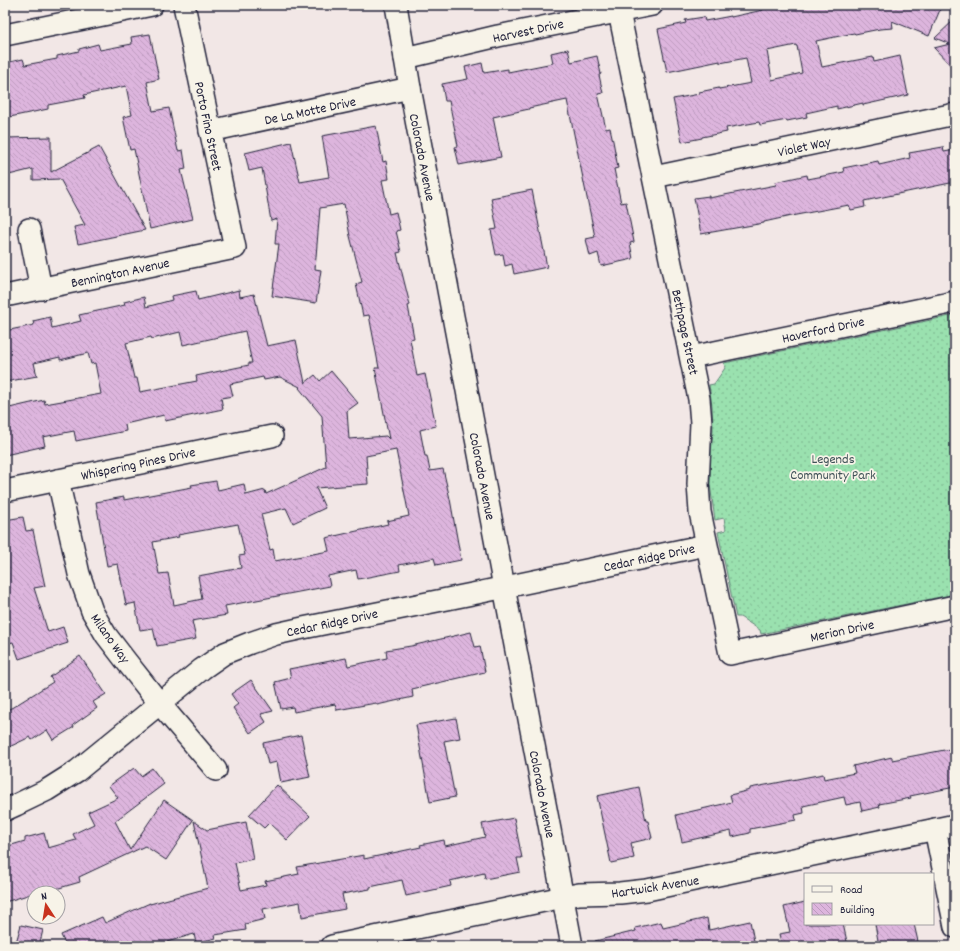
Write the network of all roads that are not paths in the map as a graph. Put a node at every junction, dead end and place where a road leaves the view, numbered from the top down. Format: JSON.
{"nodes":[{"id":1,"x":152,"y":5,"type":"edge"},
{"id":2,"x":184,"y":5,"type":"edge"},
{"id":3,"x":396,"y":5,"type":"edge"},
{"id":4,"x":652,"y":5,"type":"edge"},
{"id":5,"x":620,"y":12,"type":"junction"},
{"id":6,"x":5,"y":35,"type":"edge"},
{"id":7,"x":404,"y":58,"type":"junction"},
{"id":8,"x":410,"y":88,"type":"junction"},
{"id":9,"x":955,"y":114,"type":"edge"},
{"id":10,"x":210,"y":131,"type":"junction"},
{"id":11,"x":654,"y":178,"type":"junction"},
{"id":12,"x":28,"y":229,"type":"dead end"},
{"id":13,"x":235,"y":248,"type":"joint"},
{"id":14,"x":41,"y":289,"type":"junction"},
{"id":15,"x":5,"y":296,"type":"edge"},
{"id":16,"x":955,"y":302,"type":"edge"},
{"id":17,"x":691,"y":357,"type":"junction"},
{"id":18,"x":272,"y":436,"type":"dead end"},
{"id":19,"x":58,"y":480,"type":"junction"},
{"id":20,"x":5,"y":491,"type":"edge"},
{"id":21,"x":706,"y":545,"type":"junction"},
{"id":22,"x":504,"y":587,"type":"junction"},
{"id":23,"x":955,"y":606,"type":"edge"},
{"id":24,"x":730,"y":654,"type":"joint"},
{"id":25,"x":160,"y":704,"type":"junction"},
{"id":26,"x":216,"y":770,"type":"dead end"},
{"id":27,"x":5,"y":810,"type":"edge"},
{"id":28,"x":955,"y":825,"type":"edge"},
{"id":29,"x":935,"y":830,"type":"junction"},
{"id":30,"x":563,"y":897,"type":"junction"},
{"id":31,"x":955,"y":927,"type":"edge"},
{"id":32,"x":332,"y":946,"type":"edge"},
{"id":33,"x":572,"y":946,"type":"edge"}],
"edges":[{"from":1,"to":6,"type":"street"},
{"from":2,"to":10,"type":"street","name":"Porto Fino Street"},
{"from":3,"to":7,"type":"street","name":"Colorado Avenue"},
{"from":4,"to":5,"type":"street","name":"Harvest Drive"},
{"from":5,"to":7,"type":"street","name":"Harvest Drive"},
{"from":5,"to":11,"type":"street","name":"Bethpage Street"},
{"from":7,"to":8,"type":"street","name":"Colorado Avenue"},
{"from":8,"to":10,"type":"street","name":"De La Motte Drive"},
{"from":8,"to":22,"type":"street","name":"Colorado Avenue"},
{"from":9,"to":11,"type":"street","name":"Violet Way"},
{"from":10,"to":13,"type":"street","name":"Porto Fino Street"},
{"from":11,"to":17,"type":"street","name":"Bethpage Street"},
{"from":12,"to":14,"type":"street"},
{"from":13,"to":14,"type":"street","name":"Bennington Avenue"},
{"from":14,"to":15,"type":"street","name":"Bennington Avenue"},
{"from":16,"to":17,"type":"street","name":"Haverford Drive"},
{"from":17,"to":21,"type":"street","name":"Bethpage Street"},
{"from":18,"to":19,"type":"street","name":"Whispering Pines Drive"},
{"from":19,"to":20,"type":"street","name":"Whispering Pines Drive"},
{"from":19,"to":25,"type":"street","name":"Milano Way"},
{"from":21,"to":22,"type":"street","name":"Cedar Ridge Drive"},
{"from":21,"to":24,"type":"street","name":"Bethpage Street"},
{"from":22,"to":25,"type":"street","name":"Cedar Ridge Drive"},
{"from":22,"to":30,"type":"street","name":"Colorado Avenue"},
{"from":23,"to":24,"type":"street","name":"Merion Drive"},
{"from":25,"to":26,"type":"street","name":"Milano Way"},
{"from":25,"to":27,"type":"street","name":"Cedar Ridge Drive"},
{"from":28,"to":29,"type":"street","name":"Hartwick Avenue"},
{"from":29,"to":30,"type":"street","name":"Hartwick Avenue"},
{"from":29,"to":31,"type":"street"},
{"from":30,"to":32,"type":"street","name":"Hartwick Avenue"},
{"from":30,"to":33,"type":"street","name":"Colorado Avenue"}]}
